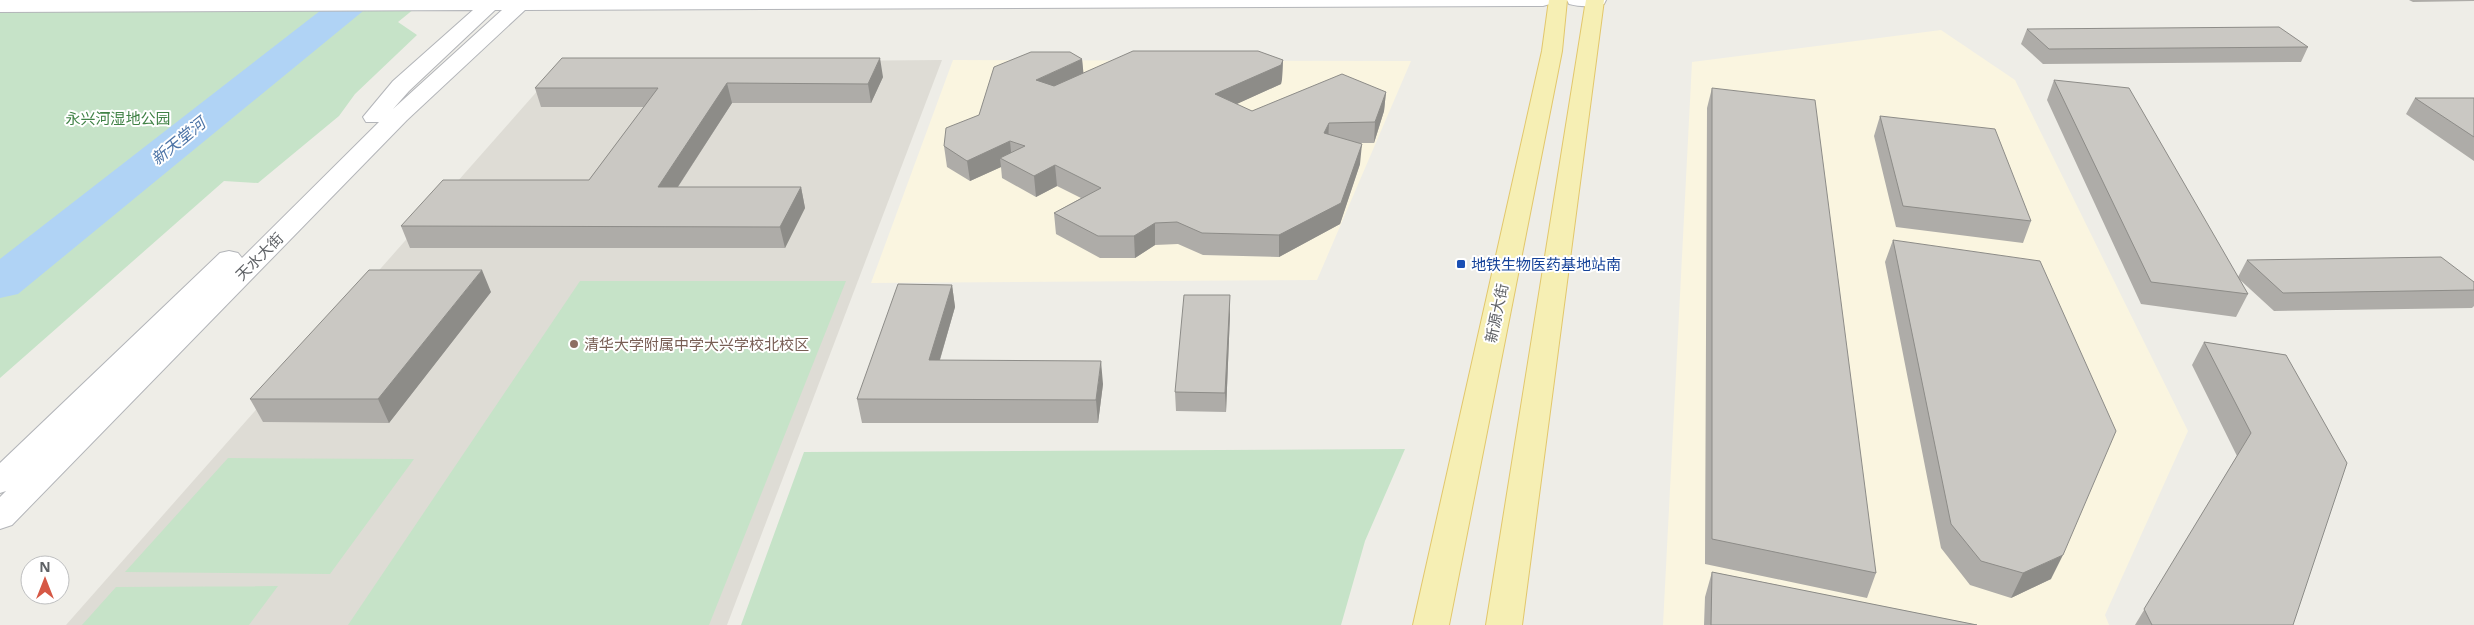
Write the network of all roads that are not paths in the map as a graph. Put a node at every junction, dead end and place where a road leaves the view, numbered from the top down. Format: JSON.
{"nodes":[{"id":1,"x":1543,"y":0,"type":"edge"},
{"id":2,"x":1558,"y":0,"type":"edge"},
{"id":3,"x":1576,"y":0,"type":"edge"},
{"id":4,"x":1596,"y":0,"type":"edge"},
{"id":5,"x":507,"y":2,"type":"edge"},
{"id":6,"x":0,"y":6,"type":"edge"},
{"id":7,"x":0,"y":482,"type":"edge"},
{"id":8,"x":0,"y":517,"type":"edge"},
{"id":9,"x":1431,"y":625,"type":"edge"},
{"id":10,"x":1504,"y":625,"type":"edge"}],
"edges":[{"from":1,"to":5,"type":"main road"},
{"from":2,"to":9,"type":"main road","name":"新源大街"},
{"from":3,"to":4,"type":"main road"},
{"from":4,"to":10,"type":"main road"},
{"from":5,"to":6,"type":"main road"},
{"from":5,"to":7,"type":"main road","name":"天水大街"},
{"from":5,"to":8,"type":"main road","name":"天水大街"}]}
